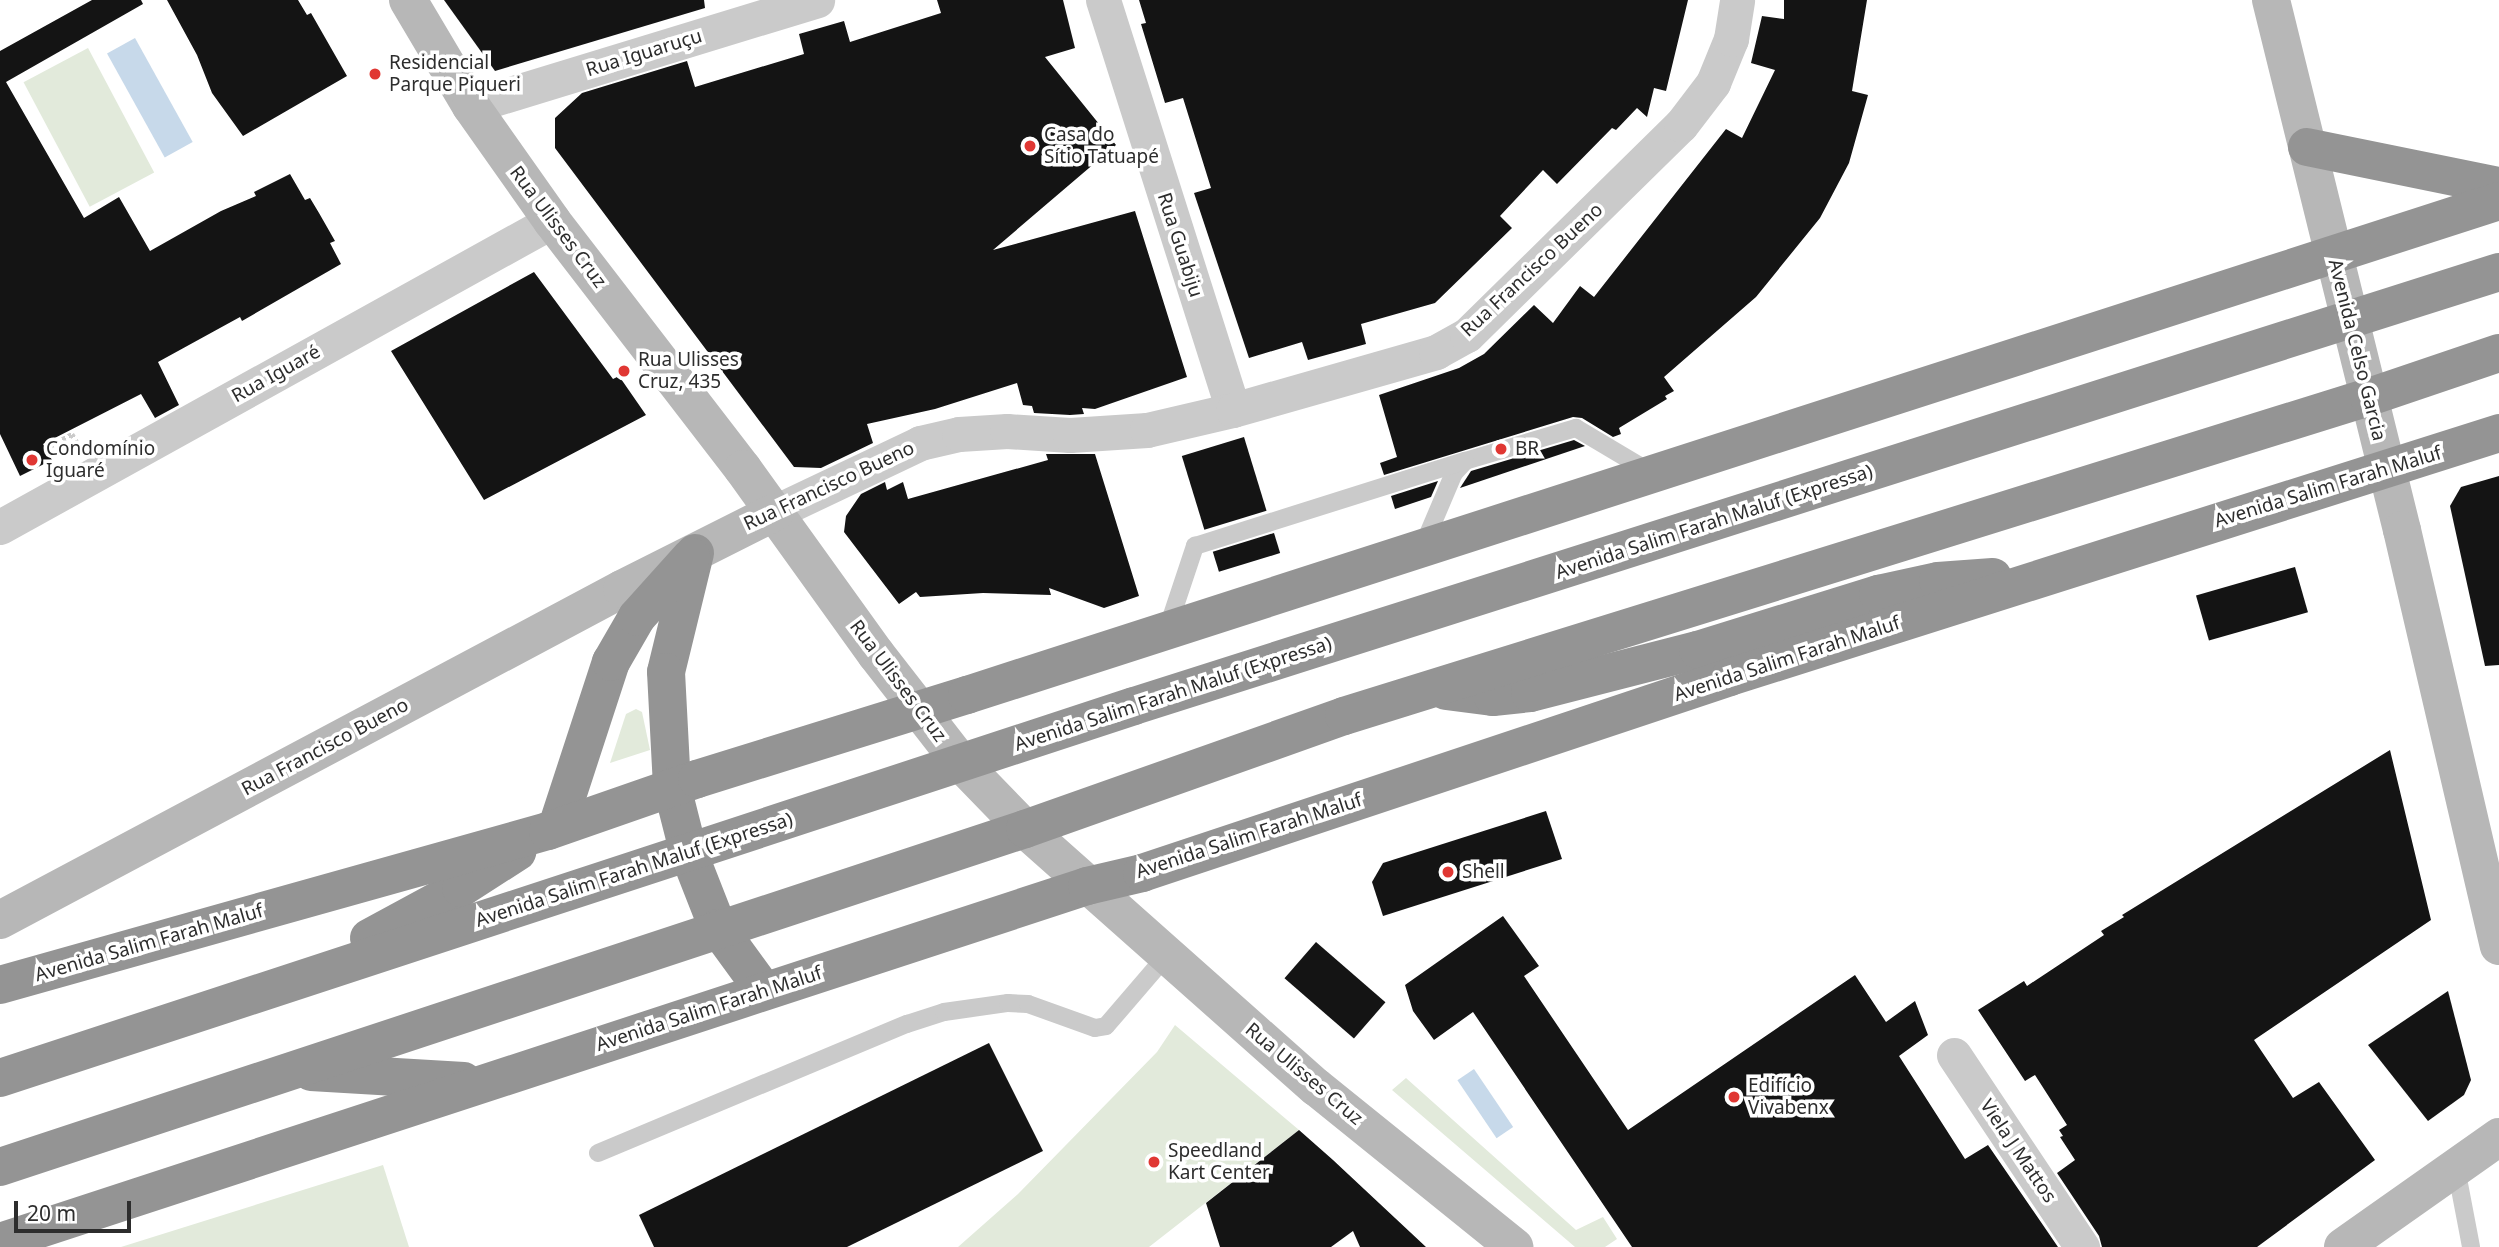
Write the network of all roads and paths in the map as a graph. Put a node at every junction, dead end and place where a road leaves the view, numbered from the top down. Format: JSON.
{"nodes":[{"id":1,"x":408,"y":0,"type":"edge"},
{"id":2,"x":817,"y":0,"type":"edge"},
{"id":3,"x":1103,"y":0,"type":"edge"},
{"id":4,"x":1737,"y":0,"type":"edge"},
{"id":5,"x":2271,"y":0,"type":"edge"},
{"id":6,"x":471,"y":106,"type":"junction"},
{"id":7,"x":2307,"y":147,"type":"junction"},
{"id":8,"x":2499,"y":186,"type":"edge"},
{"id":9,"x":2499,"y":201,"type":"edge"},
{"id":10,"x":552,"y":221,"type":"junction"},
{"id":11,"x":2334,"y":255,"type":"junction"},
{"id":12,"x":2499,"y":272,"type":"edge"},
{"id":13,"x":2350,"y":321,"type":"junction"},
{"id":14,"x":2499,"y":353,"type":"edge"},
{"id":15,"x":2369,"y":397,"type":"junction"},
{"id":16,"x":1233,"y":410,"type":"junction"},
{"id":17,"x":2499,"y":433,"type":"edge"},
{"id":18,"x":50,"y":446,"type":"dead end"},
{"id":19,"x":81,"y":451,"type":"dead end"},
{"id":20,"x":1465,"y":461,"type":"junction"},
{"id":21,"x":743,"y":468,"type":"junction"},
{"id":22,"x":2386,"y":469,"type":"junction"},
{"id":23,"x":1653,"y":474,"type":"junction"},
{"id":24,"x":775,"y":512,"type":"junction"},
{"id":25,"x":0,"y":527,"type":"edge"},
{"id":26,"x":710,"y":544,"type":"junction"},
{"id":27,"x":1422,"y":548,"type":"junction"},
{"id":28,"x":818,"y":573,"type":"junction"},
{"id":29,"x":2029,"y":581,"type":"junction"},
{"id":30,"x":1167,"y":629,"type":"junction"},
{"id":31,"x":1434,"y":689,"type":"junction"},
{"id":32,"x":918,"y":709,"type":"junction"},
{"id":33,"x":961,"y":763,"type":"junction"},
{"id":34,"x":672,"y":787,"type":"junction"},
{"id":35,"x":552,"y":829,"type":"junction"},
{"id":36,"x":1025,"y":829,"type":"junction"},
{"id":37,"x":689,"y":854,"type":"junction"},
{"id":38,"x":1087,"y":886,"type":"junction"},
{"id":39,"x":2493,"y":902,"type":"edge"},
{"id":40,"x":0,"y":920,"type":"edge"},
{"id":41,"x":718,"y":928,"type":"junction"},
{"id":42,"x":2499,"y":946,"type":"edge"},
{"id":43,"x":1167,"y":955,"type":"junction"},
{"id":44,"x":293,"y":981,"type":"junction"},
{"id":45,"x":0,"y":985,"type":"edge"},
{"id":46,"x":764,"y":991,"type":"junction"},
{"id":47,"x":1954,"y":1055,"type":"dead end"},
{"id":48,"x":292,"y":1070,"type":"junction"},
{"id":49,"x":0,"y":1078,"type":"edge"},
{"id":50,"x":485,"y":1082,"type":"junction"},
{"id":51,"x":2499,"y":1137,"type":"edge"},
{"id":52,"x":598,"y":1153,"type":"dead end"},
{"id":53,"x":0,"y":1167,"type":"edge"},
{"id":54,"x":2455,"y":1168,"type":"junction"},
{"id":55,"x":0,"y":1242,"type":"edge"},
{"id":56,"x":1514,"y":1247,"type":"edge"},
{"id":57,"x":2081,"y":1247,"type":"edge"},
{"id":58,"x":2343,"y":1247,"type":"edge"},
{"id":59,"x":2471,"y":1247,"type":"edge"}],
"edges":[{"from":1,"to":6,"type":"street","name":"Rua Ulisses Cruz"},
{"from":2,"to":6,"type":"street","name":"Rua Iguaruçu"},
{"from":3,"to":16,"type":"street","name":"Rua Guabiju"},
{"from":4,"to":16,"type":"street","name":"Rua Francisco Bueno"},
{"from":5,"to":7,"type":"street","name":"Avenida Celso Garcia"},
{"from":6,"to":10,"type":"street","name":"Rua Ulisses Cruz"},
{"from":7,"to":8,"type":"highway"},
{"from":7,"to":11,"type":"street","name":"Avenida Celso Garcia"},
{"from":9,"to":11,"type":"highway","name":"Avenida Salim Farah Maluf"},
{"from":10,"to":21,"type":"street","name":"Rua Ulisses Cruz"},
{"from":10,"to":25,"type":"street","name":"Rua Iguaré"},
{"from":11,"to":13,"type":"street","name":"Avenida Celso Garcia"},
{"from":11,"to":23,"type":"highway","name":"Avenida Salim Farah Maluf"},
{"from":12,"to":13,"type":"highway"},
{"from":13,"to":15,"type":"street","name":"Avenida Celso Garcia"},
{"from":13,"to":33,"type":"highway","name":"Avenida Salim Farah Maluf (Expressa)"},
{"from":14,"to":15,"type":"highway"},
{"from":15,"to":22,"type":"street","name":"Avenida Celso Garcia"},
{"from":15,"to":31,"type":"highway"},
{"from":16,"to":24,"type":"street","name":"Rua Francisco Bueno"},
{"from":17,"to":22,"type":"highway","name":"Avenida Salim Farah Maluf"},
{"from":18,"to":19,"type":"path"},
{"from":20,"to":23,"type":"lane"},
{"from":20,"to":27,"type":"lane"},
{"from":20,"to":30,"type":"lane"},
{"from":21,"to":24,"type":"street","name":"Rua Ulisses Cruz"},
{"from":21,"to":26,"type":"street"},
{"from":22,"to":29,"type":"highway","name":"Avenida Salim Farah Maluf"},
{"from":22,"to":39,"type":"street","name":"Avenida Celso Garcia"},
{"from":23,"to":27,"type":"highway","name":"Avenida Salim Farah Maluf"},
{"from":24,"to":26,"type":"street","name":"Rua Francisco Bueno"},
{"from":24,"to":28,"type":"street","name":"Rua Ulisses Cruz"},
{"from":26,"to":28,"type":"street"},
{"from":26,"to":34,"type":"highway"},
{"from":26,"to":35,"type":"highway"},
{"from":26,"to":40,"type":"street","name":"Rua Francisco Bueno"},
{"from":27,"to":30,"type":"highway","name":"Avenida Salim Farah Maluf"},
{"from":28,"to":32,"type":"street","name":"Rua Ulisses Cruz"},
{"from":29,"to":31,"type":"highway"},
{"from":29,"to":38,"type":"highway","name":"Avenida Salim Farah Maluf"},
{"from":30,"to":32,"type":"highway","name":"Avenida Salim Farah Maluf"},
{"from":31,"to":36,"type":"highway"},
{"from":32,"to":33,"type":"street","name":"Rua Ulisses Cruz"},
{"from":32,"to":34,"type":"highway","name":"Avenida Salim Farah Maluf"},
{"from":33,"to":36,"type":"street","name":"Rua Ulisses Cruz"},
{"from":33,"to":37,"type":"highway","name":"Avenida Salim Farah Maluf (Expressa)"},
{"from":34,"to":35,"type":"highway","name":"Avenida Salim Farah Maluf"},
{"from":34,"to":37,"type":"highway"},
{"from":35,"to":44,"type":"highway"},
{"from":35,"to":45,"type":"highway","name":"Avenida Salim Farah Maluf"},
{"from":36,"to":38,"type":"street","name":"Rua Ulisses Cruz"},
{"from":36,"to":41,"type":"highway"},
{"from":37,"to":41,"type":"highway"},
{"from":37,"to":44,"type":"highway","name":"Avenida Salim Farah Maluf (Expressa)"},
{"from":38,"to":43,"type":"street","name":"Rua Ulisses Cruz"},
{"from":38,"to":46,"type":"highway","name":"Avenida Salim Farah Maluf"},
{"from":39,"to":42,"type":"street","name":"Avenida Celso Garcia"},
{"from":41,"to":46,"type":"highway"},
{"from":41,"to":48,"type":"highway"},
{"from":43,"to":52,"type":"lane"},
{"from":43,"to":56,"type":"street","name":"Rua Ulisses Cruz"},
{"from":44,"to":49,"type":"highway","name":"Avenida Salim Farah Maluf (Expressa)"},
{"from":46,"to":50,"type":"highway","name":"Avenida Salim Farah Maluf"},
{"from":47,"to":57,"type":"street","name":"Viela J Mattos"},
{"from":48,"to":50,"type":"highway"},
{"from":48,"to":53,"type":"highway"},
{"from":50,"to":55,"type":"highway","name":"Avenida Salim Farah Maluf"},
{"from":51,"to":54,"type":"street"},
{"from":54,"to":58,"type":"street"},
{"from":54,"to":59,"type":"lane"}]}
